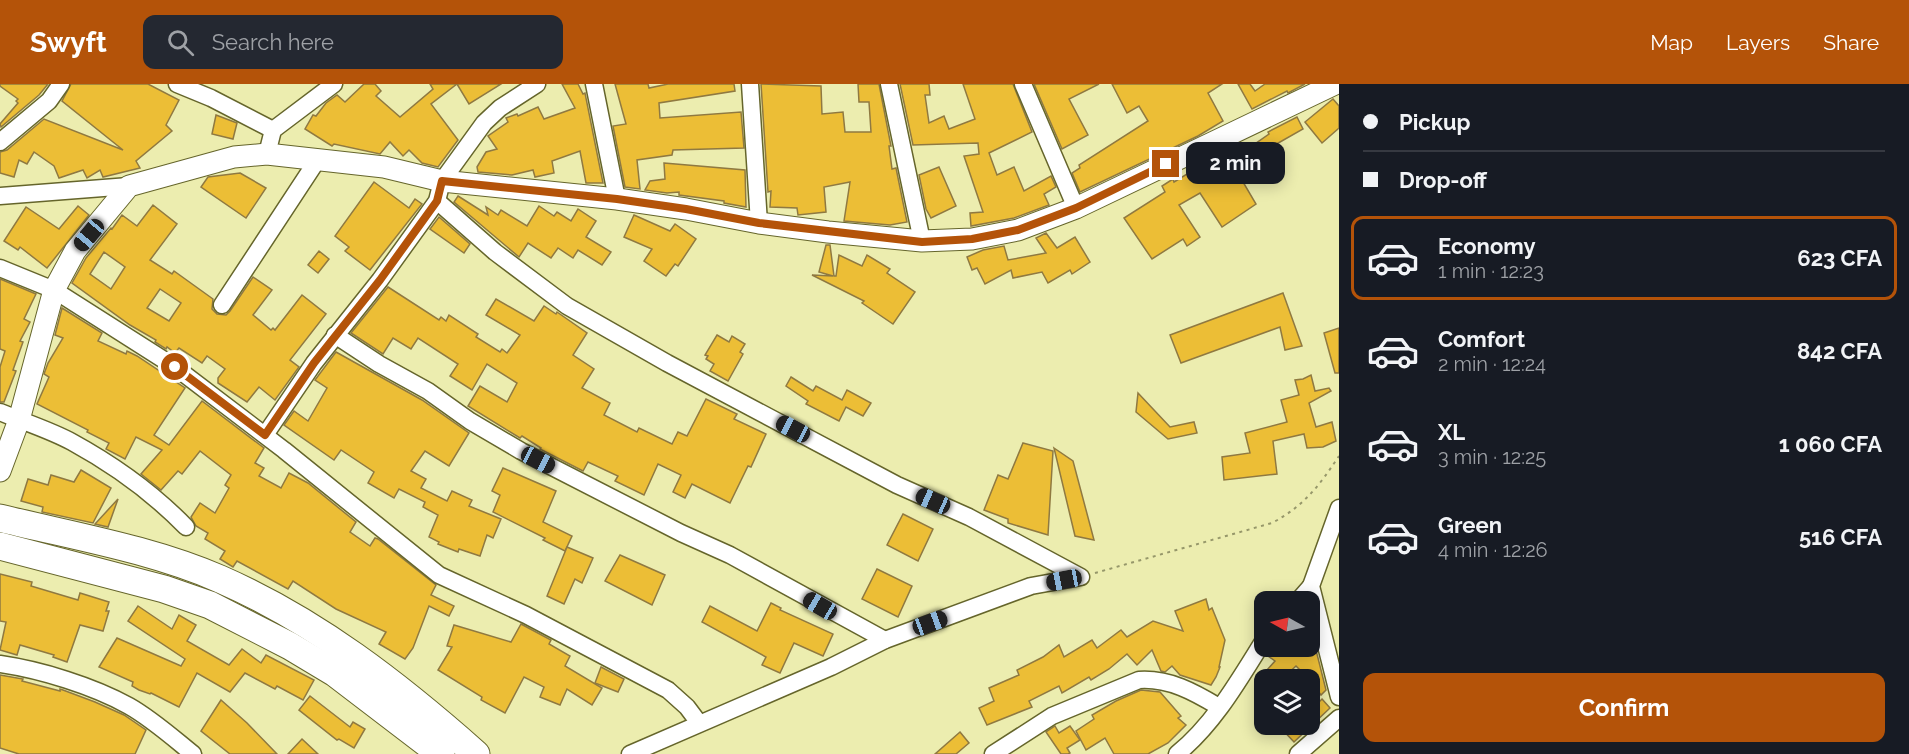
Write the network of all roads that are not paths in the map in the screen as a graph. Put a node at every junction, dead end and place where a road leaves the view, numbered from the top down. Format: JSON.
{"nodes":[{"id":1,"x":61,"y":84,"type":"edge"},
{"id":2,"x":177,"y":84,"type":"edge"},
{"id":3,"x":334,"y":84,"type":"edge"},
{"id":4,"x":537,"y":84,"type":"edge"},
{"id":5,"x":594,"y":84,"type":"edge"},
{"id":6,"x":750,"y":84,"type":"edge"},
{"id":7,"x":889,"y":84,"type":"edge"},
{"id":8,"x":1023,"y":84,"type":"edge"},
{"id":9,"x":1335,"y":84,"type":"edge"},
{"id":10,"x":215,"y":91,"type":"edge"},
{"id":11,"x":273,"y":130,"type":"junction"},
{"id":12,"x":0,"y":142,"type":"edge"},
{"id":13,"x":267,"y":154,"type":"junction"},
{"id":14,"x":318,"y":159,"type":"junction"},
{"id":15,"x":129,"y":186,"type":"junction"},
{"id":16,"x":440,"y":191,"type":"junction"},
{"id":17,"x":0,"y":196,"type":"edge"},
{"id":18,"x":617,"y":199,"type":"junction"},
{"id":19,"x":1076,"y":208,"type":"junction"},
{"id":20,"x":759,"y":223,"type":"junction"},
{"id":21,"x":922,"y":242,"type":"junction"},
{"id":22,"x":0,"y":268,"type":"edge"},
{"id":23,"x":54,"y":290,"type":"junction"},
{"id":24,"x":222,"y":305,"type":"dead end"},
{"id":25,"x":335,"y":335,"type":"junction"},
{"id":26,"x":9,"y":416,"type":"edge"},
{"id":27,"x":265,"y":435,"type":"junction"},
{"id":28,"x":0,"y":471,"type":"edge"},
{"id":29,"x":1339,"y":508,"type":"edge"},
{"id":30,"x":0,"y":518,"type":"edge"},
{"id":31,"x":186,"y":527,"type":"dead end"},
{"id":32,"x":0,"y":546,"type":"edge"},
{"id":33,"x":1311,"y":586,"type":"junction"},
{"id":34,"x":1307,"y":591,"type":"edge"},
{"id":35,"x":885,"y":640,"type":"junction"},
{"id":36,"x":1254,"y":655,"type":"edge"},
{"id":37,"x":0,"y":664,"type":"edge"},
{"id":38,"x":1339,"y":697,"type":"edge"},
{"id":39,"x":1219,"y":707,"type":"junction"},
{"id":40,"x":1339,"y":718,"type":"edge"},
{"id":41,"x":699,"y":723,"type":"junction"},
{"id":42,"x":193,"y":754,"type":"edge"},
{"id":43,"x":441,"y":754,"type":"edge"},
{"id":44,"x":476,"y":754,"type":"edge"},
{"id":45,"x":630,"y":754,"type":"edge"},
{"id":46,"x":993,"y":754,"type":"edge"},
{"id":47,"x":1177,"y":754,"type":"edge"},
{"id":48,"x":1298,"y":754,"type":"edge"}],
"edges":[{"from":1,"to":12,"type":"street"},
{"from":2,"to":10,"type":"street"},
{"from":3,"to":11,"type":"street"},
{"from":4,"to":16,"type":"street"},
{"from":5,"to":18,"type":"street"},
{"from":6,"to":20,"type":"street"},
{"from":7,"to":21,"type":"street"},
{"from":8,"to":19,"type":"street"},
{"from":9,"to":19,"type":"street"},
{"from":10,"to":11,"type":"street"},
{"from":11,"to":13,"type":"street"},
{"from":13,"to":14,"type":"street"},
{"from":13,"to":15,"type":"street"},
{"from":14,"to":16,"type":"street"},
{"from":14,"to":24,"type":"street"},
{"from":15,"to":17,"type":"street"},
{"from":15,"to":23,"type":"street"},
{"from":16,"to":18,"type":"street"},
{"from":16,"to":25,"type":"street"},
{"from":16,"to":35,"type":"street"},
{"from":18,"to":20,"type":"street"},
{"from":19,"to":21,"type":"street"},
{"from":20,"to":21,"type":"street"},
{"from":22,"to":23,"type":"street"},
{"from":23,"to":26,"type":"street"},
{"from":23,"to":27,"type":"street"},
{"from":25,"to":27,"type":"street"},
{"from":25,"to":35,"type":"street"},
{"from":26,"to":28,"type":"street"},
{"from":26,"to":31,"type":"street"},
{"from":27,"to":41,"type":"street"},
{"from":29,"to":33,"type":"street"},
{"from":30,"to":44,"type":"main road"},
{"from":32,"to":43,"type":"main road"},
{"from":33,"to":34,"type":"street"},
{"from":33,"to":38,"type":"street"},
{"from":35,"to":41,"type":"street"},
{"from":36,"to":39,"type":"street"},
{"from":37,"to":42,"type":"street"},
{"from":39,"to":46,"type":"street"},
{"from":39,"to":47,"type":"street"},
{"from":40,"to":48,"type":"street"},
{"from":41,"to":45,"type":"street"}]}
